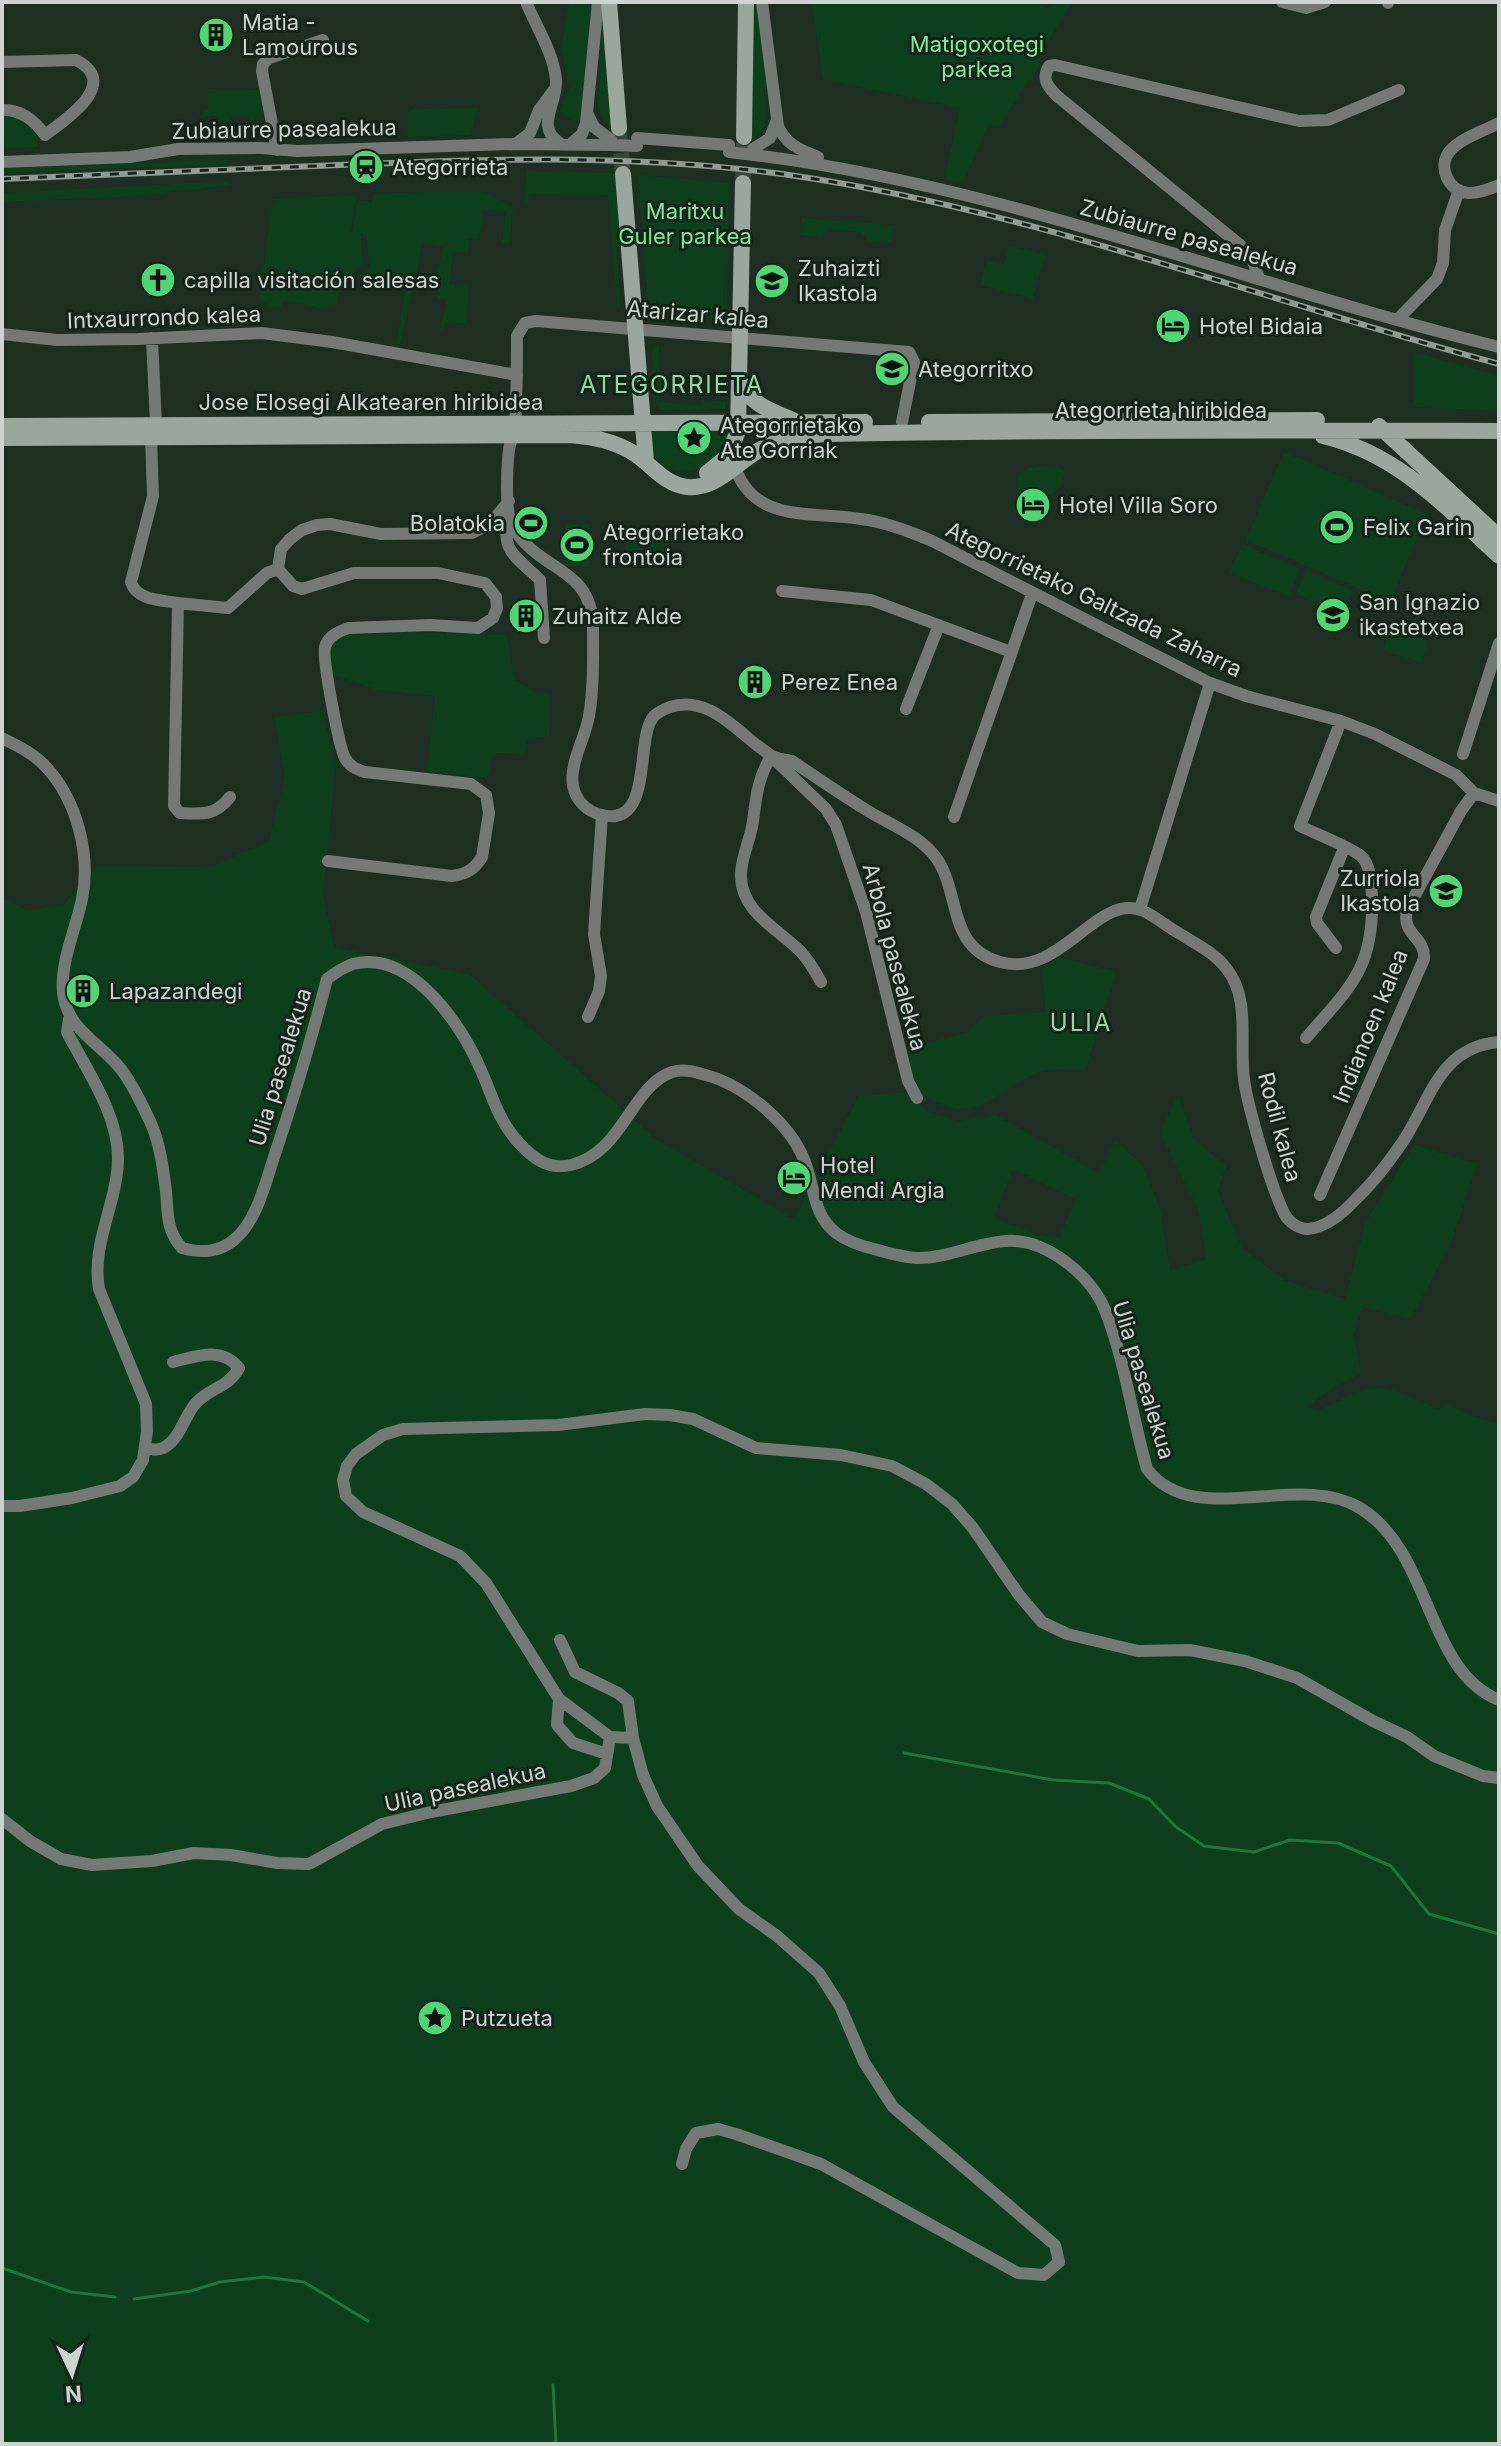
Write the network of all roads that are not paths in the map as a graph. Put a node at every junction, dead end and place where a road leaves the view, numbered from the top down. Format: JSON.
{"nodes":[{"id":1,"x":526,"y":2,"type":"edge"},
{"id":2,"x":598,"y":2,"type":"edge"},
{"id":3,"x":609,"y":2,"type":"edge"},
{"id":4,"x":746,"y":2,"type":"edge"},
{"id":5,"x":762,"y":2,"type":"edge"},
{"id":6,"x":1282,"y":2,"type":"edge"},
{"id":7,"x":1325,"y":2,"type":"edge"},
{"id":8,"x":323,"y":40,"type":"dead end"},
{"id":9,"x":2,"y":62,"type":"edge"},
{"id":10,"x":556,"y":86,"type":"junction"},
{"id":11,"x":1399,"y":90,"type":"dead end"},
{"id":12,"x":2,"y":110,"type":"edge"},
{"id":13,"x":587,"y":113,"type":"junction"},
{"id":14,"x":777,"y":120,"type":"junction"},
{"id":15,"x":1499,"y":123,"type":"edge"},
{"id":16,"x":45,"y":135,"type":"junction"},
{"id":17,"x":611,"y":137,"type":"junction"},
{"id":18,"x":567,"y":143,"type":"junction"},
{"id":19,"x":637,"y":143,"type":"junction"},
{"id":20,"x":513,"y":144,"type":"junction"},
{"id":21,"x":743,"y":148,"type":"junction"},
{"id":22,"x":277,"y":150,"type":"junction"},
{"id":23,"x":818,"y":157,"type":"junction"},
{"id":24,"x":47,"y":160,"type":"junction"},
{"id":25,"x":2,"y":162,"type":"edge"},
{"id":26,"x":866,"y":172,"type":"junction"},
{"id":27,"x":623,"y":174,"type":"tunnel mouth"},
{"id":28,"x":743,"y":183,"type":"tunnel mouth"},
{"id":29,"x":1499,"y":185,"type":"edge"},
{"id":30,"x":1459,"y":190,"type":"junction"},
{"id":31,"x":1259,"y":278,"type":"junction"},
{"id":32,"x":1398,"y":319,"type":"junction"},
{"id":33,"x":635,"y":328,"type":"junction"},
{"id":34,"x":2,"y":334,"type":"edge"},
{"id":35,"x":152,"y":338,"type":"junction"},
{"id":36,"x":741,"y":338,"type":"junction"},
{"id":37,"x":1499,"y":347,"type":"edge"},
{"id":38,"x":517,"y":375,"type":"junction"},
{"id":39,"x":740,"y":381,"type":"junction"},
{"id":40,"x":1499,"y":421,"type":"edge"},
{"id":41,"x":902,"y":422,"type":"junction"},
{"id":42,"x":927,"y":422,"type":"joint"},
{"id":43,"x":643,"y":423,"type":"junction"},
{"id":44,"x":739,"y":423,"type":"junction"},
{"id":45,"x":799,"y":423,"type":"junction"},
{"id":46,"x":1377,"y":424,"type":"junction"},
{"id":47,"x":2,"y":426,"type":"edge"},
{"id":48,"x":515,"y":430,"type":"junction"},
{"id":49,"x":154,"y":431,"type":"junction"},
{"id":50,"x":1450,"y":431,"type":"junction"},
{"id":51,"x":1499,"y":431,"type":"edge"},
{"id":52,"x":1281,"y":432,"type":"junction"},
{"id":53,"x":2,"y":438,"type":"edge"},
{"id":54,"x":733,"y":459,"type":"junction"},
{"id":55,"x":646,"y":462,"type":"junction"},
{"id":56,"x":1423,"y":467,"type":"junction"},
{"id":57,"x":509,"y":501,"type":"junction"},
{"id":58,"x":509,"y":518,"type":"junction"},
{"id":59,"x":1499,"y":537,"type":"edge"},
{"id":60,"x":1499,"y":556,"type":"edge"},
{"id":61,"x":278,"y":569,"type":"junction"},
{"id":62,"x":782,"y":591,"type":"dead end"},
{"id":63,"x":1032,"y":594,"type":"junction"},
{"id":64,"x":178,"y":603,"type":"junction"},
{"id":65,"x":939,"y":625,"type":"junction"},
{"id":66,"x":544,"y":638,"type":"dead end"},
{"id":67,"x":1499,"y":643,"type":"edge"},
{"id":68,"x":1011,"y":652,"type":"junction"},
{"id":69,"x":1210,"y":683,"type":"junction"},
{"id":70,"x":906,"y":709,"type":"dead end"},
{"id":71,"x":1341,"y":721,"type":"junction"},
{"id":72,"x":2,"y":738,"type":"edge"},
{"id":73,"x":1463,"y":754,"type":"dead end"},
{"id":74,"x":771,"y":756,"type":"junction"},
{"id":75,"x":1474,"y":793,"type":"junction"},
{"id":76,"x":230,"y":797,"type":"dead end"},
{"id":77,"x":1499,"y":801,"type":"edge"},
{"id":78,"x":602,"y":815,"type":"junction"},
{"id":79,"x":954,"y":817,"type":"dead end"},
{"id":80,"x":1344,"y":848,"type":"junction"},
{"id":81,"x":328,"y":861,"type":"dead end"},
{"id":82,"x":1140,"y":909,"type":"junction"},
{"id":83,"x":1336,"y":948,"type":"dead end"},
{"id":84,"x":821,"y":982,"type":"dead end"},
{"id":85,"x":588,"y":1017,"type":"dead end"},
{"id":86,"x":69,"y":1019,"type":"junction"},
{"id":87,"x":1306,"y":1038,"type":"dead end"},
{"id":88,"x":1499,"y":1042,"type":"edge"},
{"id":89,"x":917,"y":1098,"type":"dead end"},
{"id":90,"x":1320,"y":1195,"type":"dead end"},
{"id":91,"x":173,"y":1362,"type":"dead end"},
{"id":92,"x":145,"y":1447,"type":"junction"},
{"id":93,"x":2,"y":1506,"type":"edge"},
{"id":94,"x":560,"y":1640,"type":"dead end"},
{"id":95,"x":559,"y":1699,"type":"junction"},
{"id":96,"x":1499,"y":1700,"type":"edge"},
{"id":97,"x":610,"y":1737,"type":"junction"},
{"id":98,"x":633,"y":1738,"type":"junction"},
{"id":99,"x":607,"y":1754,"type":"junction"},
{"id":100,"x":1499,"y":1778,"type":"edge"},
{"id":101,"x":2,"y":1819,"type":"edge"},
{"id":102,"x":682,"y":2164,"type":"dead end"}],
"edges":[{"from":1,"to":10,"type":"street"},
{"from":2,"to":13,"type":"street"},
{"from":3,"to":17,"type":"main road"},
{"from":4,"to":21,"type":"main road"},
{"from":5,"to":14,"type":"street"},
{"from":6,"to":7,"type":"street"},
{"from":8,"to":22,"type":"street"},
{"from":9,"to":16,"type":"street"},
{"from":10,"to":18,"type":"street"},
{"from":10,"to":20,"type":"street"},
{"from":11,"to":31,"type":"street"},
{"from":12,"to":16,"type":"street"},
{"from":13,"to":17,"type":"street"},
{"from":13,"to":18,"type":"street"},
{"from":14,"to":21,"type":"street"},
{"from":14,"to":23,"type":"street"},
{"from":15,"to":30,"type":"street"},
{"from":16,"to":24,"type":"street"},
{"from":17,"to":18,"type":"street","name":"Zubiaurre pasealekua"},
{"from":17,"to":19,"type":"street","name":"Zubiaurre pasealekua"},
{"from":18,"to":20,"type":"street","name":"Zubiaurre pasealekua"},
{"from":19,"to":21,"type":"street","name":"Zubiaurre pasealekua"},
{"from":19,"to":21,"type":"street","name":"Zubiaurre pasealekua"},
{"from":20,"to":22,"type":"street","name":"Zubiaurre pasealekua"},
{"from":21,"to":23,"type":"street","name":"Zubiaurre pasealekua"},
{"from":21,"to":26,"type":"street","name":"Zubiaurre pasealekua"},
{"from":22,"to":24,"type":"street","name":"Zubiaurre pasealekua"},
{"from":23,"to":26,"type":"street","name":"Zubiaurre pasealekua"},
{"from":24,"to":25,"type":"street","name":"Zubiaurre pasealekua"},
{"from":26,"to":31,"type":"street","name":"Zubiaurre pasealekua"},
{"from":27,"to":33,"type":"main road"},
{"from":28,"to":36,"type":"main road"},
{"from":29,"to":30,"type":"street"},
{"from":30,"to":32,"type":"street"},
{"from":31,"to":32,"type":"street","name":"Zubiaurre pasealekua"},
{"from":32,"to":37,"type":"street","name":"Zubiaurre pasealekua"},
{"from":33,"to":36,"type":"street","name":"Atarizar kalea"},
{"from":33,"to":38,"type":"street","name":"Atarizar kalea"},
{"from":33,"to":43,"type":"main road"},
{"from":34,"to":35,"type":"street","name":"Intxaurrondo kalea"},
{"from":35,"to":38,"type":"street","name":"Intxaurrondo kalea"},
{"from":35,"to":49,"type":"street"},
{"from":36,"to":39,"type":"main road"},
{"from":36,"to":41,"type":"street","name":"Atarizar kalea"},
{"from":38,"to":48,"type":"street","name":"Atarizar kalea"},
{"from":39,"to":44,"type":"main road"},
{"from":39,"to":45,"type":"main road"},
{"from":40,"to":46,"type":"main road","name":"Ategorrieta hiribidea"},
{"from":41,"to":42,"type":"main road","name":"Jose Elosegi Alkatearen hiribidea"},
{"from":41,"to":45,"type":"main road","name":"Jose Elosegi Alkatearen hiribidea"},
{"from":42,"to":46,"type":"main road","name":"Ategorrieta hiribidea"},
{"from":43,"to":44,"type":"main road","name":"Jose Elosegi Alkatearen hiribidea"},
{"from":43,"to":48,"type":"main road","name":"Jose Elosegi Alkatearen hiribidea"},
{"from":43,"to":55,"type":"main road"},
{"from":44,"to":45,"type":"main road","name":"Jose Elosegi Alkatearen hiribidea"},
{"from":44,"to":54,"type":"main road"},
{"from":46,"to":50,"type":"main road","name":"Ategorrieta hiribidea"},
{"from":46,"to":52,"type":"main road","name":"Ategorrieta hiribidea"},
{"from":46,"to":56,"type":"main road"},
{"from":47,"to":49,"type":"main road","name":"Jose Elosegi Alkatearen hiribidea"},
{"from":48,"to":49,"type":"main road","name":"Jose Elosegi Alkatearen hiribidea"},
{"from":48,"to":55,"type":"main road"},
{"from":48,"to":57,"type":"street","name":"Atarizar kalea"},
{"from":49,"to":53,"type":"main road"},
{"from":49,"to":64,"type":"street"},
{"from":50,"to":51,"type":"main road","name":"Ategorrieta hiribidea"},
{"from":50,"to":56,"type":"main road"},
{"from":52,"to":54,"type":"main road","name":"Ategorrieta hiribidea"},
{"from":52,"to":60,"type":"main road"},
{"from":54,"to":55,"type":"main road"},
{"from":54,"to":63,"type":"street","name":"Ategorrietako Galtzada Zaharra"},
{"from":56,"to":59,"type":"main road"},
{"from":57,"to":58,"type":"street","name":"Atarizar kalea"},
{"from":57,"to":61,"type":"street"},
{"from":58,"to":66,"type":"street","name":"Atarizar kalea"},
{"from":58,"to":78,"type":"street"},
{"from":61,"to":64,"type":"street"},
{"from":61,"to":81,"type":"street"},
{"from":62,"to":65,"type":"street"},
{"from":63,"to":68,"type":"street"},
{"from":63,"to":69,"type":"street","name":"Ategorrietako Galtzada Zaharra"},
{"from":64,"to":76,"type":"street"},
{"from":65,"to":68,"type":"street"},
{"from":65,"to":70,"type":"street"},
{"from":67,"to":73,"type":"street"},
{"from":68,"to":79,"type":"street"},
{"from":69,"to":71,"type":"street","name":"Ategorrietako Galtzada Zaharra"},
{"from":69,"to":82,"type":"street"},
{"from":71,"to":75,"type":"street","name":"Ategorrietako Galtzada Zaharra"},
{"from":71,"to":80,"type":"street"},
{"from":72,"to":86,"type":"street"},
{"from":74,"to":78,"type":"street"},
{"from":74,"to":82,"type":"street"},
{"from":74,"to":84,"type":"street"},
{"from":74,"to":89,"type":"street","name":"Arbola pasealekua"},
{"from":75,"to":77,"type":"street","name":"Ategorrietako Galtzada Zaharra"},
{"from":75,"to":90,"type":"street","name":"Indianoen kalea"},
{"from":78,"to":85,"type":"street"},
{"from":80,"to":83,"type":"street"},
{"from":80,"to":87,"type":"street"},
{"from":82,"to":88,"type":"street","name":"Rodil kalea"},
{"from":86,"to":92,"type":"street"},
{"from":86,"to":96,"type":"street","name":"Ulia pasealekua"},
{"from":91,"to":92,"type":"street"},
{"from":92,"to":93,"type":"street"},
{"from":94,"to":98,"type":"street"},
{"from":95,"to":97,"type":"street","name":"Ulia pasealekua"},
{"from":95,"to":99,"type":"street","name":"Ulia pasealekua"},
{"from":95,"to":100,"type":"street","name":"Ulia pasealekua"},
{"from":97,"to":98,"type":"street"},
{"from":97,"to":99,"type":"street"},
{"from":98,"to":102,"type":"street"},
{"from":99,"to":101,"type":"street","name":"Ulia pasealekua"}]}
